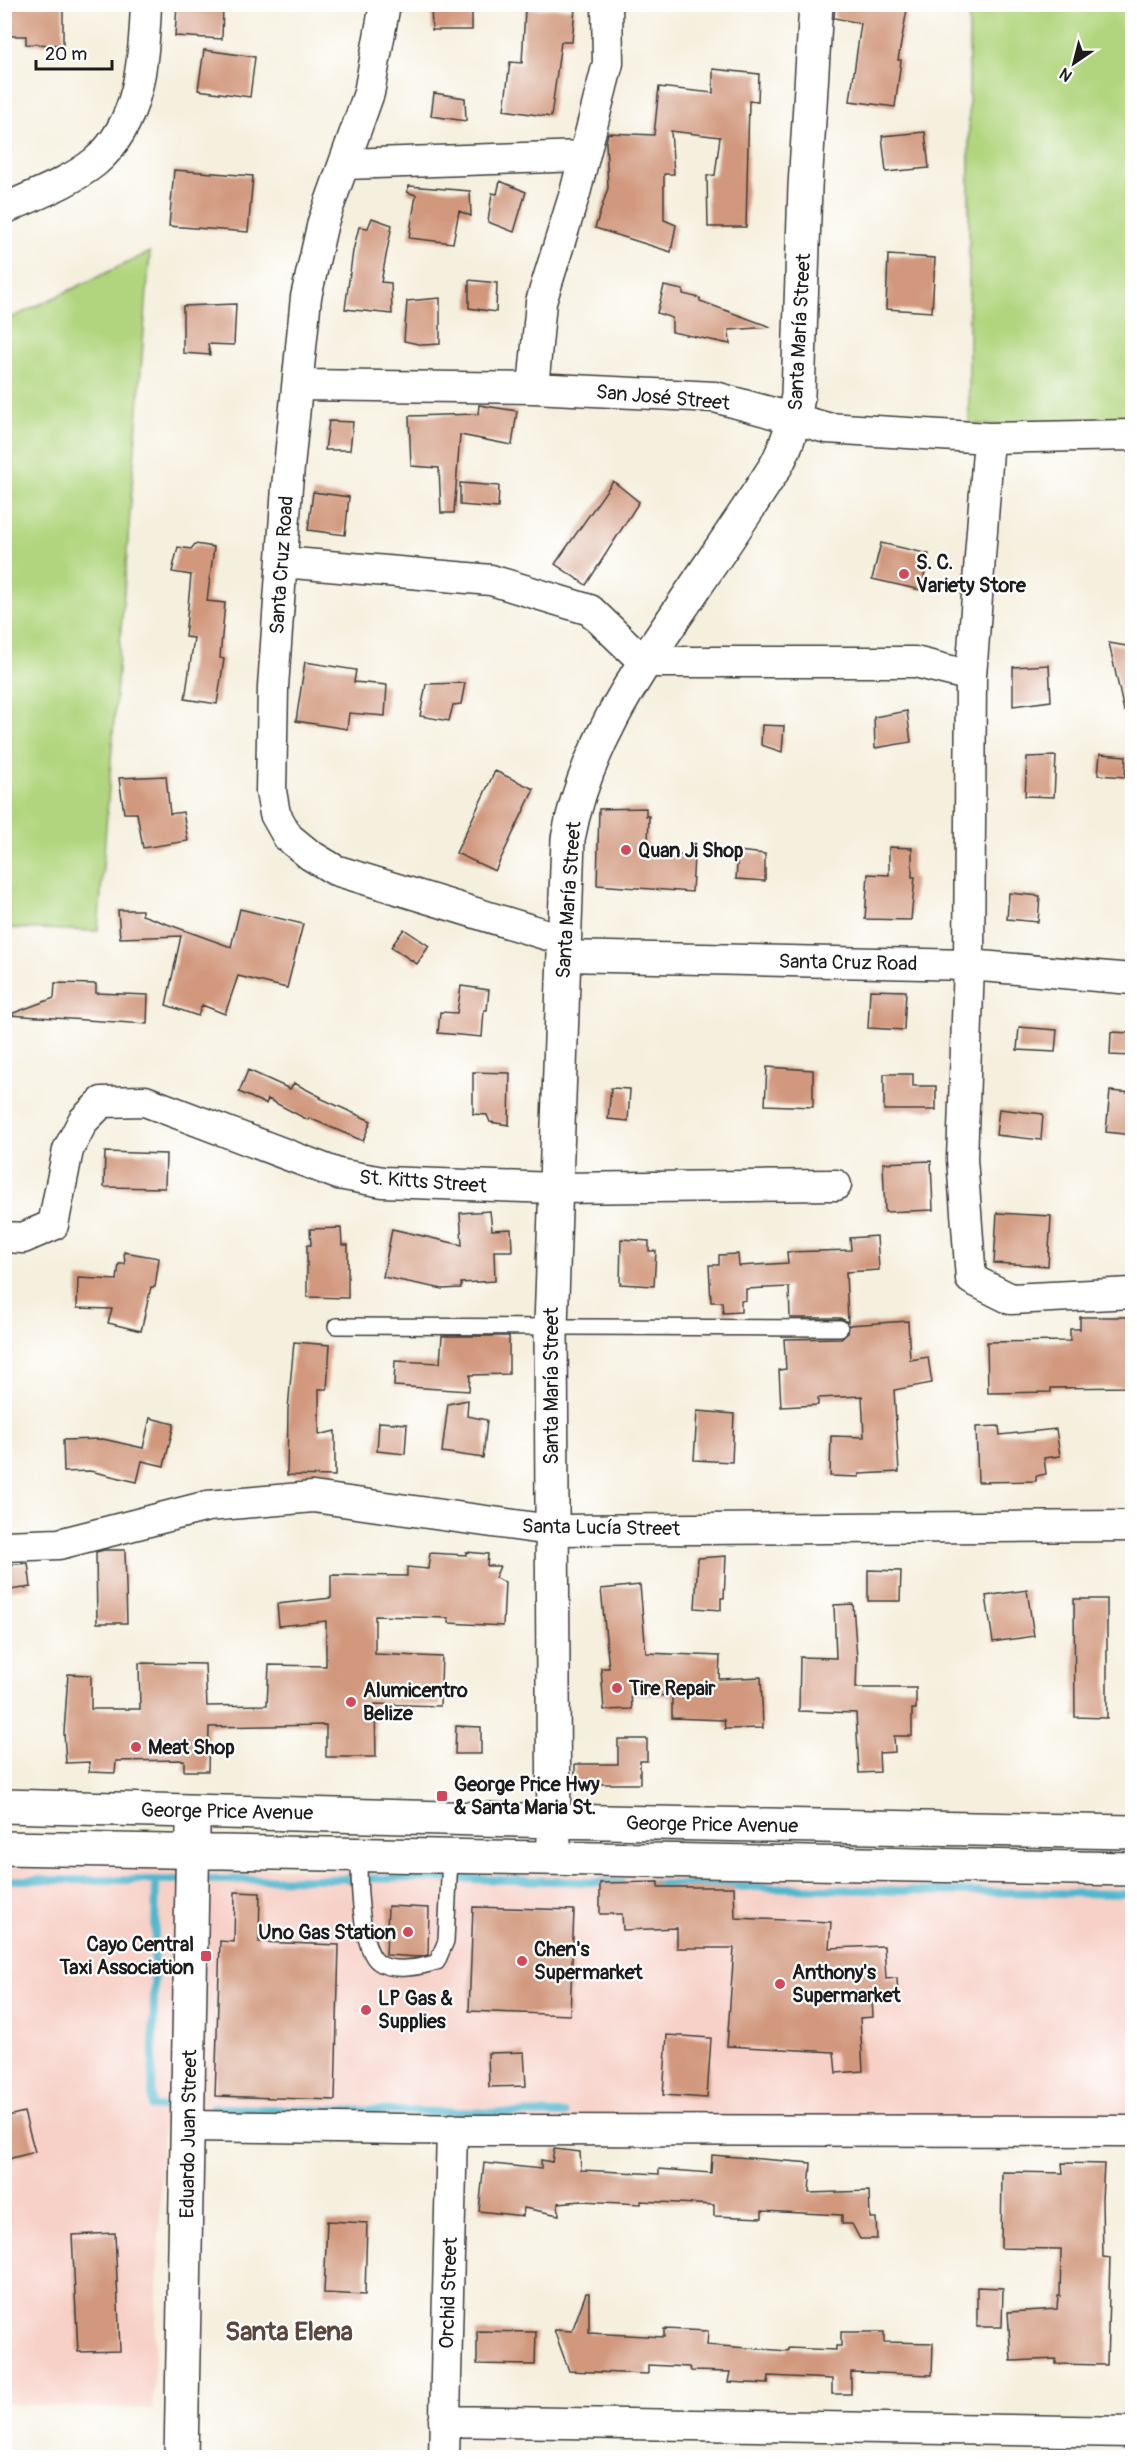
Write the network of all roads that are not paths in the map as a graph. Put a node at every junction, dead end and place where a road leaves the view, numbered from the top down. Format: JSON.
{"nodes":[{"id":1,"x":146,"y":4,"type":"edge"},
{"id":2,"x":386,"y":4,"type":"edge"},
{"id":3,"x":607,"y":4,"type":"edge"},
{"id":4,"x":816,"y":4,"type":"edge"},
{"id":5,"x":584,"y":156,"type":"junction"},
{"id":6,"x":345,"y":164,"type":"junction"},
{"id":7,"x":4,"y":209,"type":"edge"},
{"id":8,"x":299,"y":385,"type":"junction"},
{"id":9,"x":533,"y":388,"type":"junction"},
{"id":10,"x":795,"y":420,"type":"junction"},
{"id":11,"x":1132,"y":435,"type":"edge"},
{"id":12,"x":989,"y":438,"type":"junction"},
{"id":13,"x":282,"y":562,"type":"junction"},
{"id":14,"x":644,"y":662,"type":"junction"},
{"id":15,"x":971,"y":676,"type":"junction"},
{"id":16,"x":564,"y":948,"type":"junction"},
{"id":17,"x":969,"y":965,"type":"junction"},
{"id":18,"x":1132,"y":979,"type":"edge"},
{"id":19,"x":836,"y":1185,"type":"dead end"},
{"id":20,"x":555,"y":1188,"type":"junction"},
{"id":21,"x":4,"y":1238,"type":"edge"},
{"id":22,"x":1132,"y":1293,"type":"edge"},
{"id":23,"x":336,"y":1326,"type":"dead end"},
{"id":24,"x":551,"y":1326,"type":"junction"},
{"id":25,"x":840,"y":1328,"type":"dead end"},
{"id":26,"x":1132,"y":1526,"type":"edge"},
{"id":27,"x":551,"y":1530,"type":"junction"},
{"id":28,"x":4,"y":1546,"type":"edge"},
{"id":29,"x":4,"y":1806,"type":"edge"},
{"id":30,"x":194,"y":1810,"type":"junction"},
{"id":31,"x":554,"y":1821,"type":"junction"},
{"id":32,"x":1132,"y":1832,"type":"edge"},
{"id":33,"x":4,"y":1848,"type":"edge"},
{"id":34,"x":193,"y":1852,"type":"junction"},
{"id":35,"x":360,"y":1854,"type":"junction"},
{"id":36,"x":450,"y":1857,"type":"junction"},
{"id":37,"x":554,"y":1858,"type":"junction"},
{"id":38,"x":1132,"y":1869,"type":"edge"},
{"id":39,"x":188,"y":2126,"type":"junction"},
{"id":40,"x":452,"y":2129,"type":"junction"},
{"id":41,"x":1132,"y":2131,"type":"edge"},
{"id":42,"x":444,"y":2421,"type":"junction"},
{"id":43,"x":1132,"y":2432,"type":"edge"},
{"id":44,"x":181,"y":2457,"type":"edge"},
{"id":45,"x":444,"y":2457,"type":"edge"}],
"edges":[{"from":1,"to":7,"type":"street"},
{"from":2,"to":6,"type":"street","name":"Santa Cruz Road"},
{"from":3,"to":5,"type":"street"},
{"from":4,"to":10,"type":"street","name":"Santa María Street"},
{"from":5,"to":6,"type":"street"},
{"from":5,"to":9,"type":"street"},
{"from":6,"to":8,"type":"street","name":"Santa Cruz Road"},
{"from":8,"to":9,"type":"street","name":"San José Street"},
{"from":8,"to":13,"type":"street","name":"Santa Cruz Road"},
{"from":9,"to":10,"type":"street","name":"San José Street"},
{"from":10,"to":12,"type":"street","name":"San José Street"},
{"from":10,"to":14,"type":"street","name":"Santa María Street"},
{"from":11,"to":12,"type":"street","name":"San José Street"},
{"from":12,"to":15,"type":"street"},
{"from":13,"to":14,"type":"street"},
{"from":13,"to":16,"type":"street","name":"Santa Cruz Road"},
{"from":14,"to":15,"type":"street"},
{"from":14,"to":16,"type":"street","name":"Santa María Street"},
{"from":15,"to":17,"type":"street"},
{"from":16,"to":17,"type":"street","name":"Santa Cruz Road"},
{"from":16,"to":20,"type":"street","name":"Santa María Street"},
{"from":17,"to":18,"type":"street","name":"Santa Cruz Road"},
{"from":17,"to":22,"type":"street"},
{"from":19,"to":20,"type":"street","name":"St. Kitts Street"},
{"from":20,"to":21,"type":"street","name":"St. Kitts Street"},
{"from":20,"to":24,"type":"street","name":"Santa María Street"},
{"from":23,"to":24,"type":"lane"},
{"from":24,"to":25,"type":"lane"},
{"from":24,"to":27,"type":"street","name":"Santa María Street"},
{"from":26,"to":27,"type":"street","name":"Santa Lucía Street"},
{"from":27,"to":28,"type":"street","name":"Santa Lucía Street"},
{"from":27,"to":31,"type":"street","name":"Santa María Street"},
{"from":29,"to":30,"type":"street","name":"George Price Avenue"},
{"from":30,"to":31,"type":"street","name":"George Price Avenue"},
{"from":30,"to":34,"type":"street","name":"Eduardo Juan Street"},
{"from":31,"to":32,"type":"street","name":"George Price Avenue"},
{"from":31,"to":37,"type":"street","name":"Santa María Street"},
{"from":33,"to":34,"type":"street","name":"George Price Avenue"},
{"from":34,"to":35,"type":"street","name":"George Price Avenue"},
{"from":34,"to":39,"type":"street","name":"Eduardo Juan Street"},
{"from":35,"to":36,"type":"street","name":"George Price Avenue"},
{"from":35,"to":36,"type":"lane"},
{"from":36,"to":37,"type":"street","name":"George Price Avenue"},
{"from":37,"to":38,"type":"street","name":"George Price Avenue"},
{"from":39,"to":40,"type":"street"},
{"from":39,"to":44,"type":"street","name":"Eduardo Juan Street"},
{"from":40,"to":41,"type":"street"},
{"from":40,"to":42,"type":"street","name":"Orchid Street"},
{"from":42,"to":43,"type":"street"},
{"from":42,"to":45,"type":"street","name":"Orchid Street"}]}
